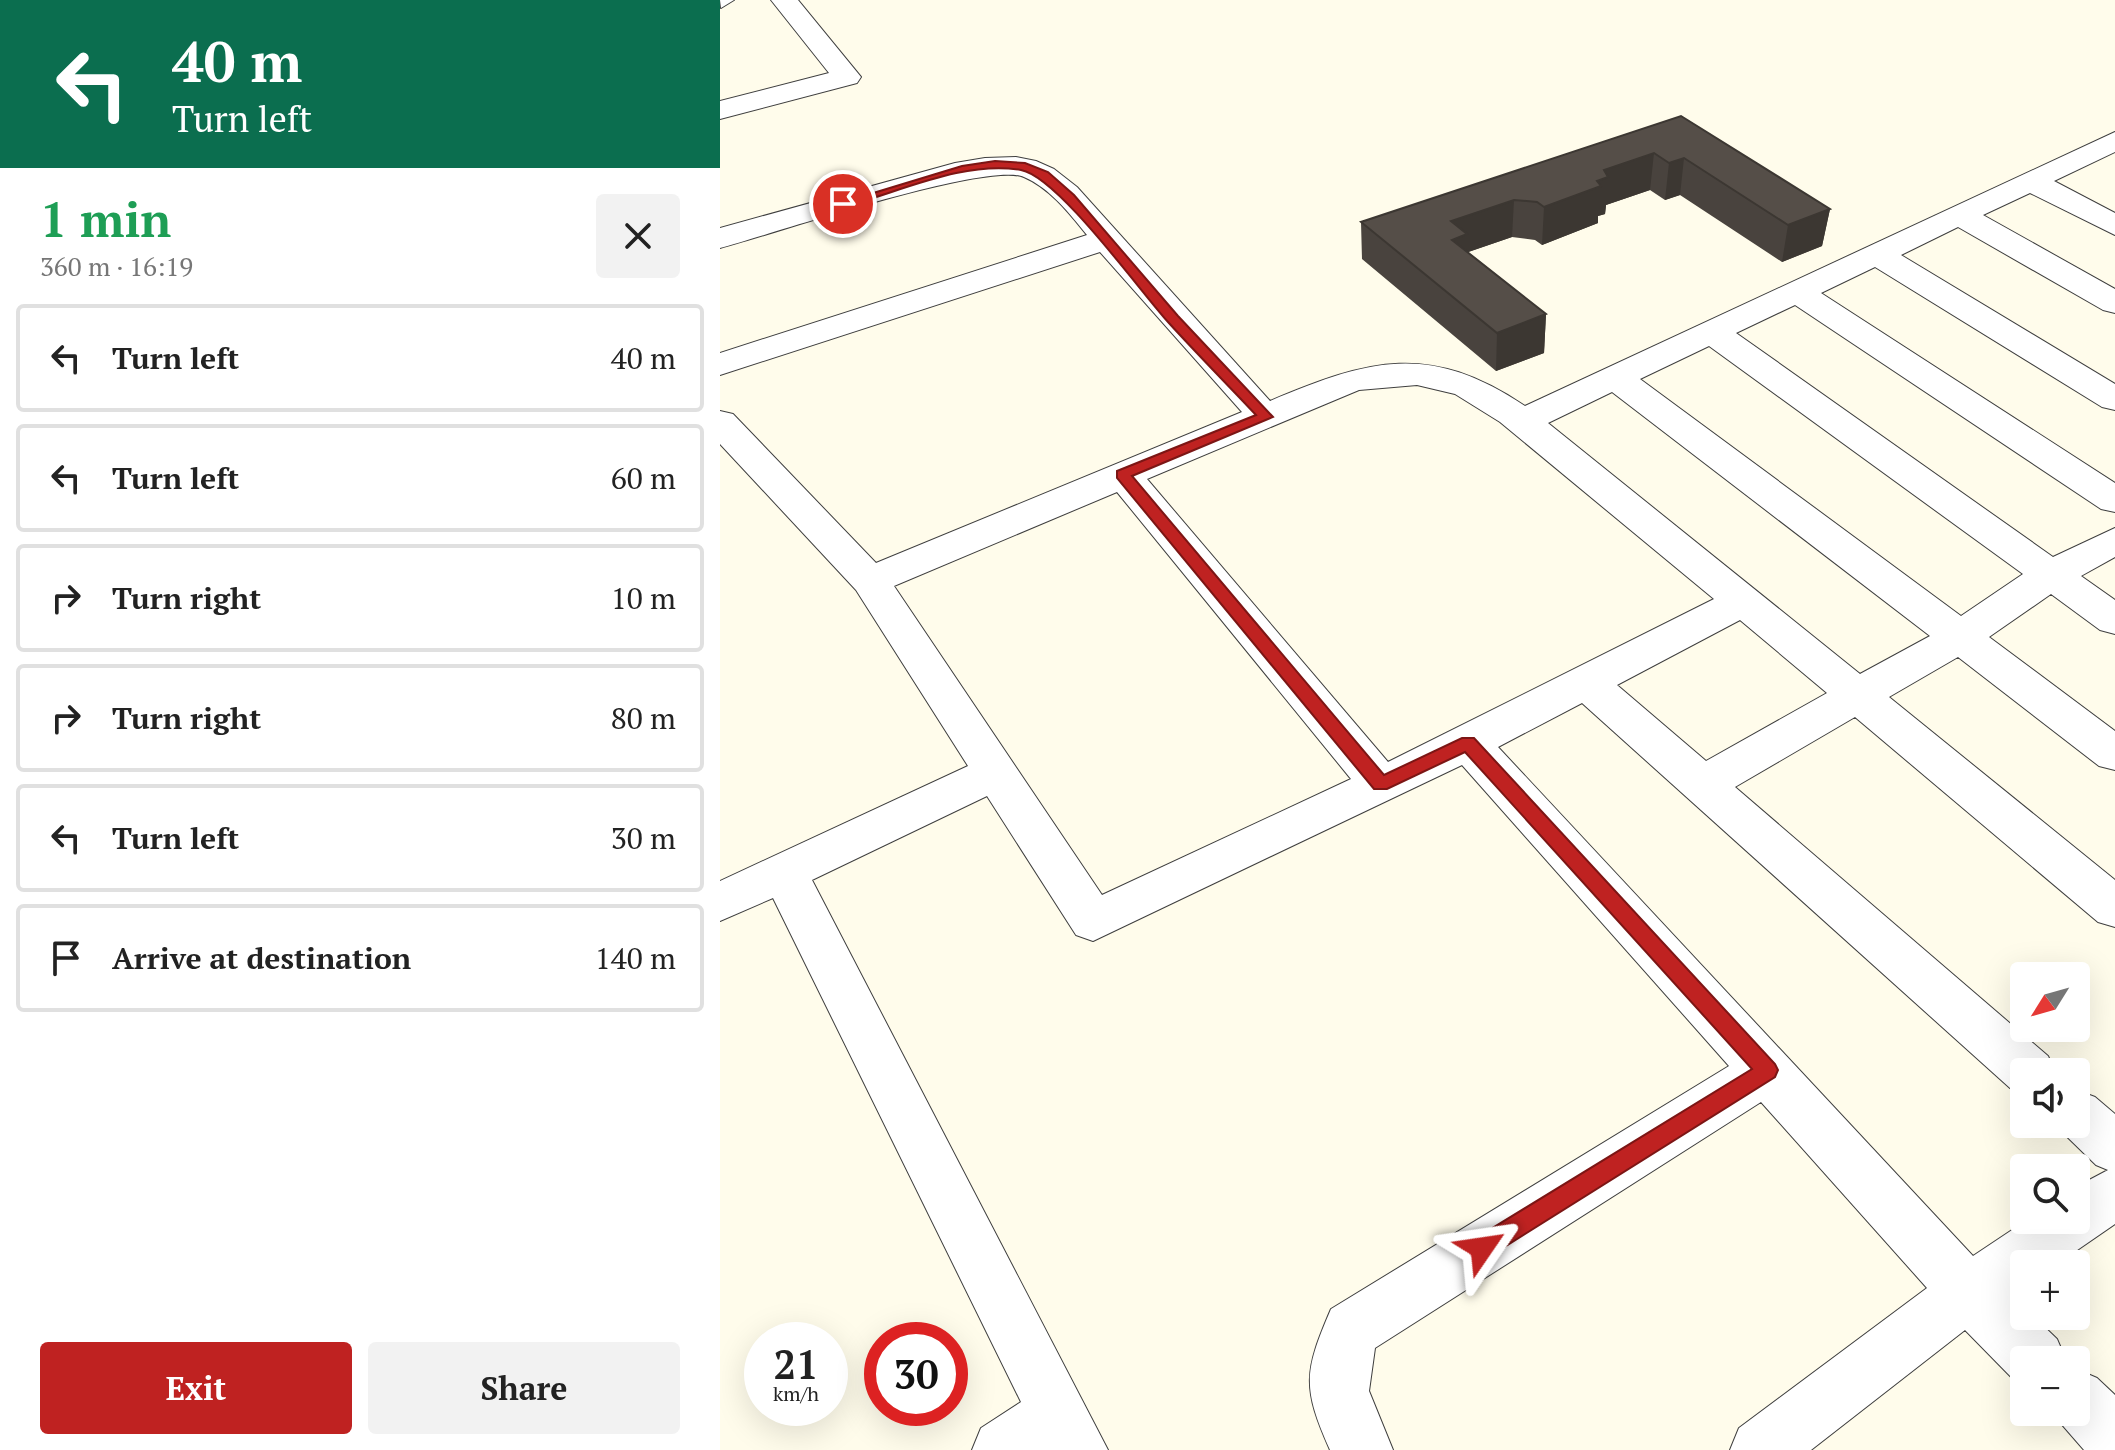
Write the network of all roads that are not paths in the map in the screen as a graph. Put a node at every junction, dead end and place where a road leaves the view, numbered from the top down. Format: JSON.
{"nodes":[{"id":1,"x":784,"y":0,"type":"edge"},
{"id":2,"x":720,"y":110,"type":"edge"},
{"id":3,"x":2110,"y":148,"type":"edge"},
{"id":4,"x":2031,"y":181,"type":"junction"},
{"id":5,"x":1960,"y":215,"type":"junction"},
{"id":6,"x":2115,"y":226,"type":"edge"},
{"id":7,"x":720,"y":238,"type":"edge"},
{"id":8,"x":1105,"y":240,"type":"junction"},
{"id":9,"x":1877,"y":254,"type":"junction"},
{"id":10,"x":1797,"y":292,"type":"junction"},
{"id":11,"x":2115,"y":303,"type":"edge"},
{"id":12,"x":1712,"y":332,"type":"junction"},
{"id":13,"x":720,"y":364,"type":"edge"},
{"id":14,"x":1616,"y":378,"type":"junction"},
{"id":15,"x":2115,"y":399,"type":"edge"},
{"id":16,"x":1266,"y":417,"type":"junction"},
{"id":17,"x":1523,"y":421,"type":"junction"},
{"id":18,"x":720,"y":422,"type":"edge"},
{"id":19,"x":1122,"y":474,"type":"junction"},
{"id":20,"x":2115,"y":500,"type":"edge"},
{"id":21,"x":2115,"y":541,"type":"edge"},
{"id":22,"x":2050,"y":575,"type":"junction"},
{"id":23,"x":870,"y":581,"type":"junction"},
{"id":24,"x":1743,"y":601,"type":"junction"},
{"id":25,"x":2115,"y":620,"type":"edge"},
{"id":26,"x":1960,"y":637,"type":"junction"},
{"id":27,"x":1586,"y":682,"type":"junction"},
{"id":28,"x":1858,"y":695,"type":"junction"},
{"id":29,"x":1468,"y":743,"type":"junction"},
{"id":30,"x":2115,"y":754,"type":"edge"},
{"id":31,"x":994,"y":773,"type":"junction"},
{"id":32,"x":1381,"y":784,"type":"junction"},
{"id":33,"x":1701,"y":785,"type":"junction"},
{"id":34,"x":785,"y":874,"type":"junction"},
{"id":35,"x":720,"y":902,"type":"edge"},
{"id":36,"x":2115,"y":908,"type":"edge"},
{"id":37,"x":2013,"y":1058,"type":"edge"},
{"id":38,"x":1767,"y":1070,"type":"junction"},
{"id":39,"x":2090,"y":1126,"type":"edge"},
{"id":40,"x":2115,"y":1148,"type":"edge"},
{"id":41,"x":2115,"y":1192,"type":"edge"},
{"id":42,"x":2090,"y":1209,"type":"edge"},
{"id":43,"x":2053,"y":1234,"type":"edge"},
{"id":44,"x":1968,"y":1292,"type":"junction"},
{"id":45,"x":2022,"y":1346,"type":"edge"},
{"id":46,"x":2090,"y":1413,"type":"edge"},
{"id":47,"x":1068,"y":1432,"type":"edge"},
{"id":48,"x":2115,"y":1438,"type":"edge"},
{"id":49,"x":1003,"y":1450,"type":"edge"},
{"id":50,"x":1362,"y":1450,"type":"edge"},
{"id":51,"x":1761,"y":1450,"type":"edge"}],
"edges":[{"from":1,"to":2,"type":"street"},
{"from":3,"to":4,"type":"street"},
{"from":4,"to":5,"type":"street"},
{"from":4,"to":6,"type":"street"},
{"from":5,"to":9,"type":"street"},
{"from":5,"to":11,"type":"street"},
{"from":7,"to":8,"type":"street"},
{"from":8,"to":13,"type":"street"},
{"from":8,"to":16,"type":"street"},
{"from":9,"to":10,"type":"street"},
{"from":9,"to":15,"type":"street"},
{"from":10,"to":12,"type":"street"},
{"from":10,"to":20,"type":"street"},
{"from":12,"to":14,"type":"street"},
{"from":12,"to":22,"type":"street"},
{"from":14,"to":17,"type":"street"},
{"from":14,"to":26,"type":"street"},
{"from":16,"to":17,"type":"street"},
{"from":16,"to":19,"type":"street"},
{"from":17,"to":24,"type":"street"},
{"from":18,"to":23,"type":"street"},
{"from":19,"to":23,"type":"street"},
{"from":19,"to":32,"type":"street"},
{"from":21,"to":22,"type":"street"},
{"from":22,"to":25,"type":"street"},
{"from":22,"to":26,"type":"street"},
{"from":23,"to":31,"type":"street"},
{"from":24,"to":27,"type":"street"},
{"from":24,"to":28,"type":"street"},
{"from":26,"to":28,"type":"street"},
{"from":26,"to":30,"type":"street"},
{"from":27,"to":29,"type":"street"},
{"from":27,"to":33,"type":"street"},
{"from":28,"to":33,"type":"street"},
{"from":28,"to":36,"type":"street"},
{"from":29,"to":32,"type":"street"},
{"from":29,"to":38,"type":"street"},
{"from":31,"to":32,"type":"street"},
{"from":31,"to":34,"type":"street"},
{"from":33,"to":37,"type":"street"},
{"from":34,"to":35,"type":"street"},
{"from":34,"to":47,"type":"street"},
{"from":38,"to":44,"type":"street"},
{"from":38,"to":50,"type":"street"},
{"from":39,"to":40,"type":"street"},
{"from":41,"to":42,"type":"street"},
{"from":43,"to":44,"type":"street"},
{"from":44,"to":45,"type":"street"},
{"from":44,"to":51,"type":"street"},
{"from":46,"to":48,"type":"street"},
{"from":47,"to":49,"type":"street"}]}
